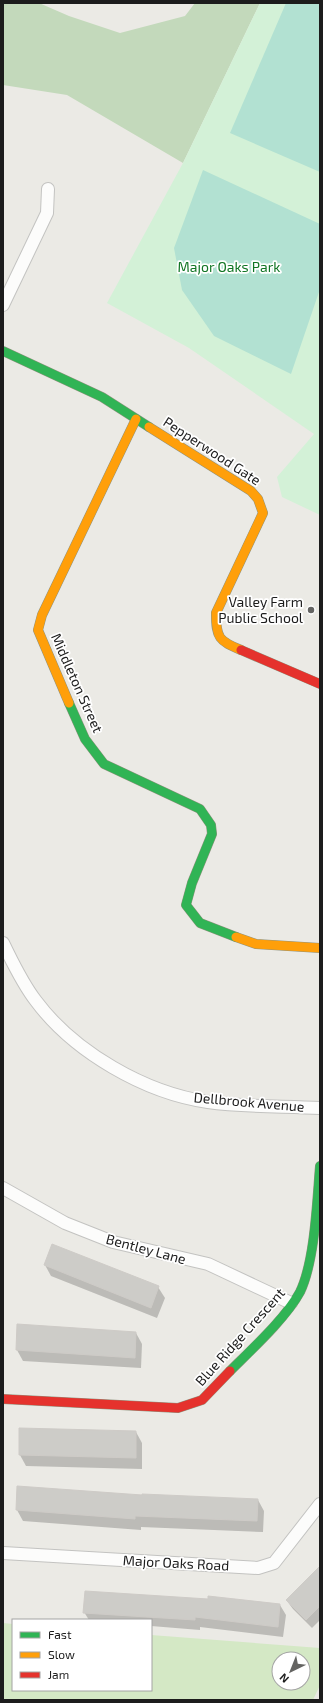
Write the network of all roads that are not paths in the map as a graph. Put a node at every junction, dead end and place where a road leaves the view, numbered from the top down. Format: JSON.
{"nodes":[{"id":1,"x":48,"y":189,"type":"dead end"},
{"id":2,"x":3,"y":305,"type":"edge"},
{"id":3,"x":3,"y":351,"type":"edge"},
{"id":4,"x":136,"y":419,"type":"junction"},
{"id":5,"x":320,"y":684,"type":"edge"},
{"id":6,"x":3,"y":943,"type":"edge"},
{"id":7,"x":320,"y":948,"type":"edge"},
{"id":8,"x":320,"y":1108,"type":"edge"},
{"id":9,"x":320,"y":1166,"type":"edge"},
{"id":10,"x":3,"y":1188,"type":"edge"},
{"id":11,"x":291,"y":1303,"type":"junction"},
{"id":12,"x":3,"y":1398,"type":"edge"},
{"id":13,"x":320,"y":1504,"type":"edge"},
{"id":14,"x":3,"y":1553,"type":"edge"}],
"edges":[{"from":1,"to":2,"type":"street"},
{"from":3,"to":4,"type":"street","name":"Pepperwood Gate"},
{"from":4,"to":5,"type":"street","name":"Pepperwood Gate"},
{"from":4,"to":7,"type":"street","name":"Middleton Street"},
{"from":6,"to":8,"type":"street","name":"Dellbrook Avenue"},
{"from":9,"to":11,"type":"street","name":"Blue Ridge Crescent"},
{"from":10,"to":11,"type":"street","name":"Bentley Lane"},
{"from":11,"to":12,"type":"street","name":"Blue Ridge Crescent"},
{"from":13,"to":14,"type":"street","name":"Major Oaks Road"}]}
